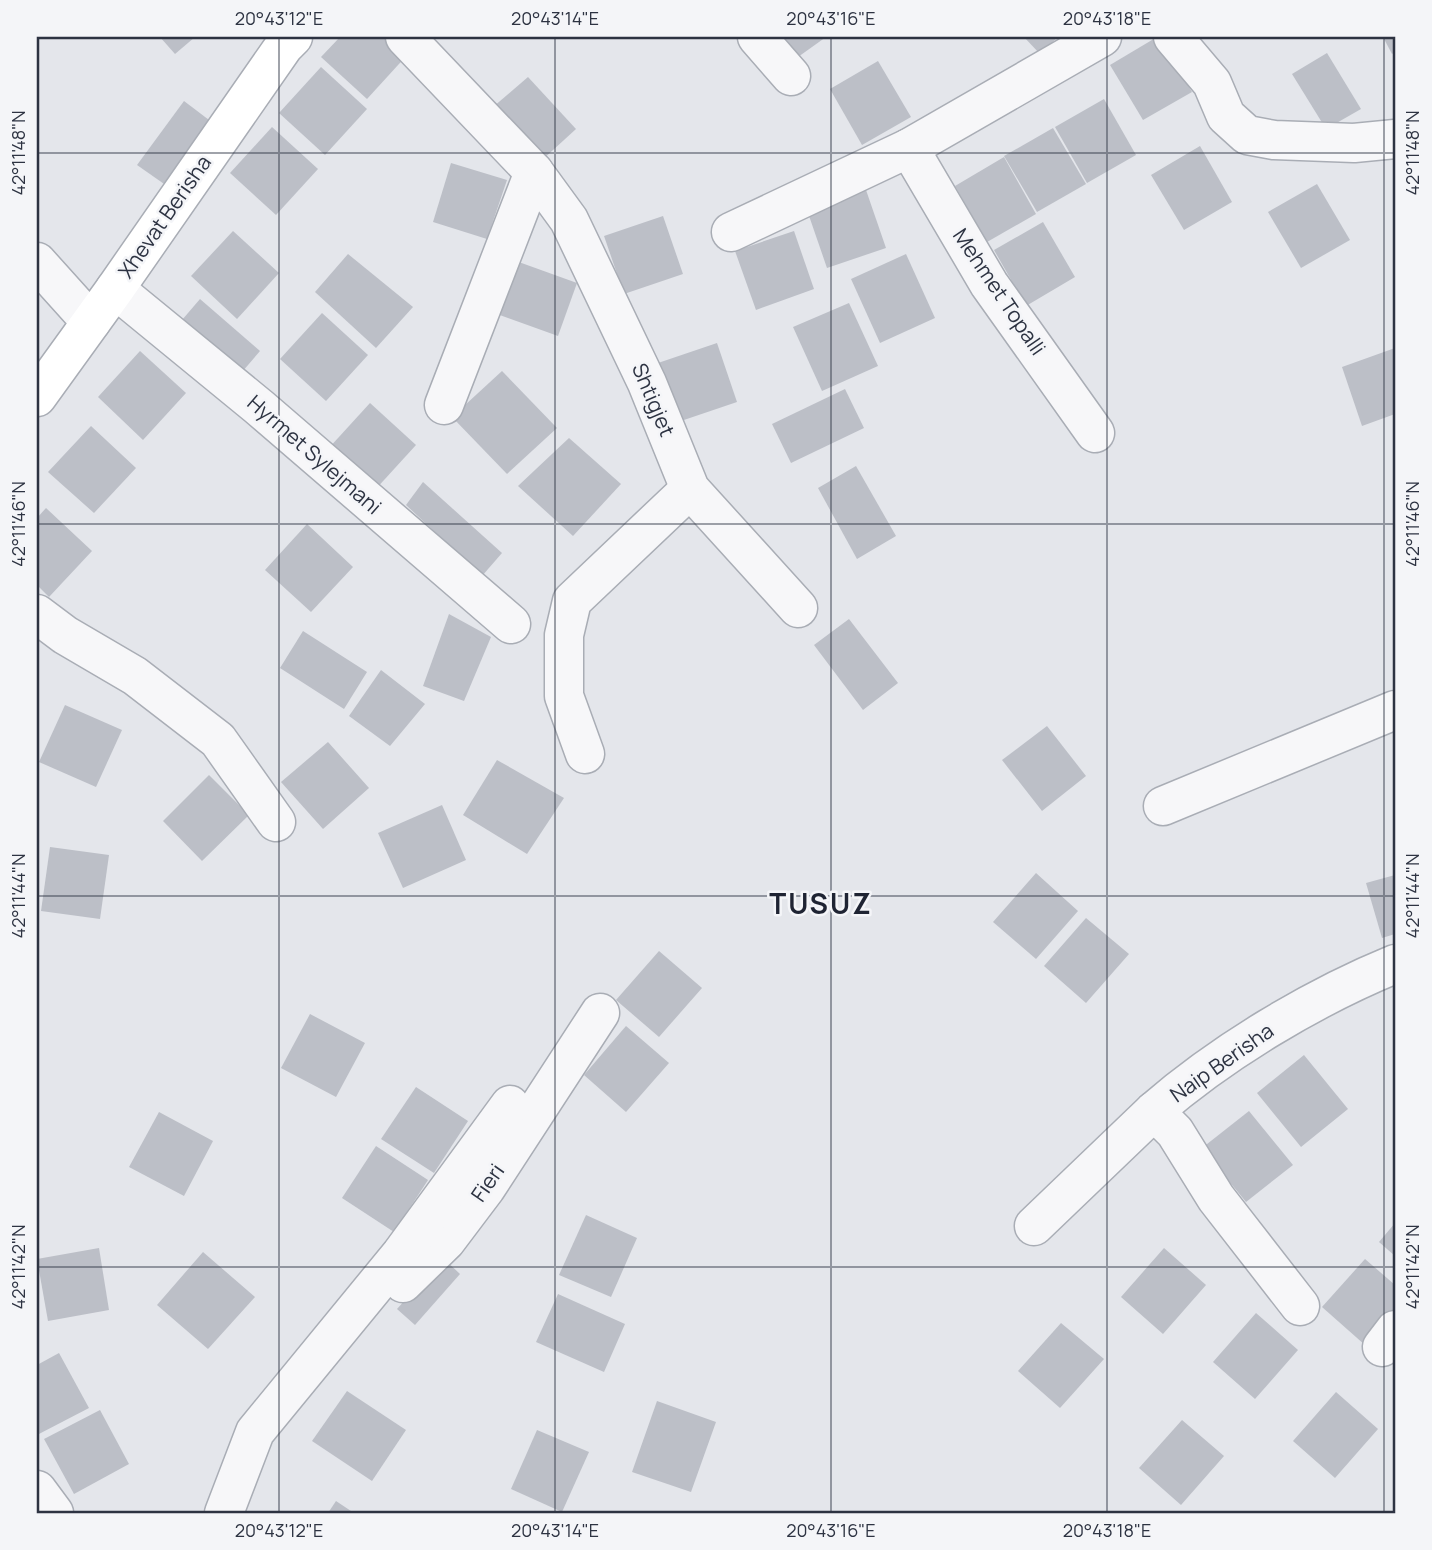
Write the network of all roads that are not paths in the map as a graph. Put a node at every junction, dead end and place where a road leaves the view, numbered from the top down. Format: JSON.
{"nodes":[{"id":1,"x":405,"y":37,"type":"edge"},
{"id":2,"x":757,"y":37,"type":"edge"},
{"id":3,"x":1102,"y":37,"type":"edge"},
{"id":4,"x":1173,"y":37,"type":"edge"},
{"id":5,"x":284,"y":40,"type":"edge"},
{"id":6,"x":791,"y":76,"type":"dead end"},
{"id":7,"x":1395,"y":139,"type":"edge"},
{"id":8,"x":909,"y":148,"type":"junction"},
{"id":9,"x":534,"y":172,"type":"junction"},
{"id":10,"x":731,"y":232,"type":"dead end"},
{"id":11,"x":37,"y":262,"type":"edge"},
{"id":12,"x":116,"y":289,"type":"junction"},
{"id":13,"x":91,"y":322,"type":"junction"},
{"id":14,"x":37,"y":397,"type":"edge"},
{"id":15,"x":444,"y":405,"type":"dead end"},
{"id":16,"x":1095,"y":433,"type":"dead end"},
{"id":17,"x":690,"y":489,"type":"junction"},
{"id":18,"x":799,"y":608,"type":"dead end"},
{"id":19,"x":37,"y":614,"type":"edge"},
{"id":20,"x":511,"y":624,"type":"dead end"},
{"id":21,"x":1395,"y":710,"type":"edge"},
{"id":22,"x":585,"y":754,"type":"dead end"},
{"id":23,"x":1163,"y":806,"type":"dead end"},
{"id":24,"x":276,"y":822,"type":"dead end"},
{"id":25,"x":1395,"y":964,"type":"edge"},
{"id":26,"x":600,"y":1013,"type":"dead end"},
{"id":27,"x":510,"y":1105,"type":"dead end"},
{"id":28,"x":1154,"y":1111,"type":"junction"},
{"id":29,"x":1034,"y":1226,"type":"dead end"},
{"id":30,"x":1300,"y":1306,"type":"dead end"},
{"id":31,"x":345,"y":1323,"type":"junction"},
{"id":32,"x":37,"y":1490,"type":"edge"},
{"id":33,"x":54,"y":1513,"type":"edge"},
{"id":34,"x":224,"y":1513,"type":"edge"}],
"edges":[{"from":1,"to":9,"type":"street","name":"Shtigjet"},
{"from":2,"to":6,"type":"street"},
{"from":3,"to":8,"type":"street"},
{"from":4,"to":7,"type":"street"},
{"from":5,"to":12,"type":"street","name":"Xhevat Berisha"},
{"from":8,"to":10,"type":"street"},
{"from":8,"to":16,"type":"street","name":"Mehmet Topalli"},
{"from":9,"to":15,"type":"street"},
{"from":9,"to":17,"type":"street","name":"Shtigjet"},
{"from":11,"to":13,"type":"street"},
{"from":12,"to":13,"type":"street","name":"Xhevat Berisha"},
{"from":12,"to":20,"type":"street","name":"Hyrmet Sylejmani"},
{"from":13,"to":14,"type":"street","name":"Xhevat Berisha"},
{"from":17,"to":18,"type":"street","name":"Shtigjet"},
{"from":17,"to":22,"type":"street"},
{"from":19,"to":24,"type":"street"},
{"from":21,"to":23,"type":"street"},
{"from":25,"to":28,"type":"street","name":"Naip Berisha"},
{"from":26,"to":31,"type":"street","name":"Fieri"},
{"from":27,"to":31,"type":"street","name":"Fieri"},
{"from":28,"to":29,"type":"street"},
{"from":28,"to":30,"type":"street","name":"Naip Berisha"},
{"from":31,"to":34,"type":"street","name":"Fieri"},
{"from":32,"to":33,"type":"street"}]}
